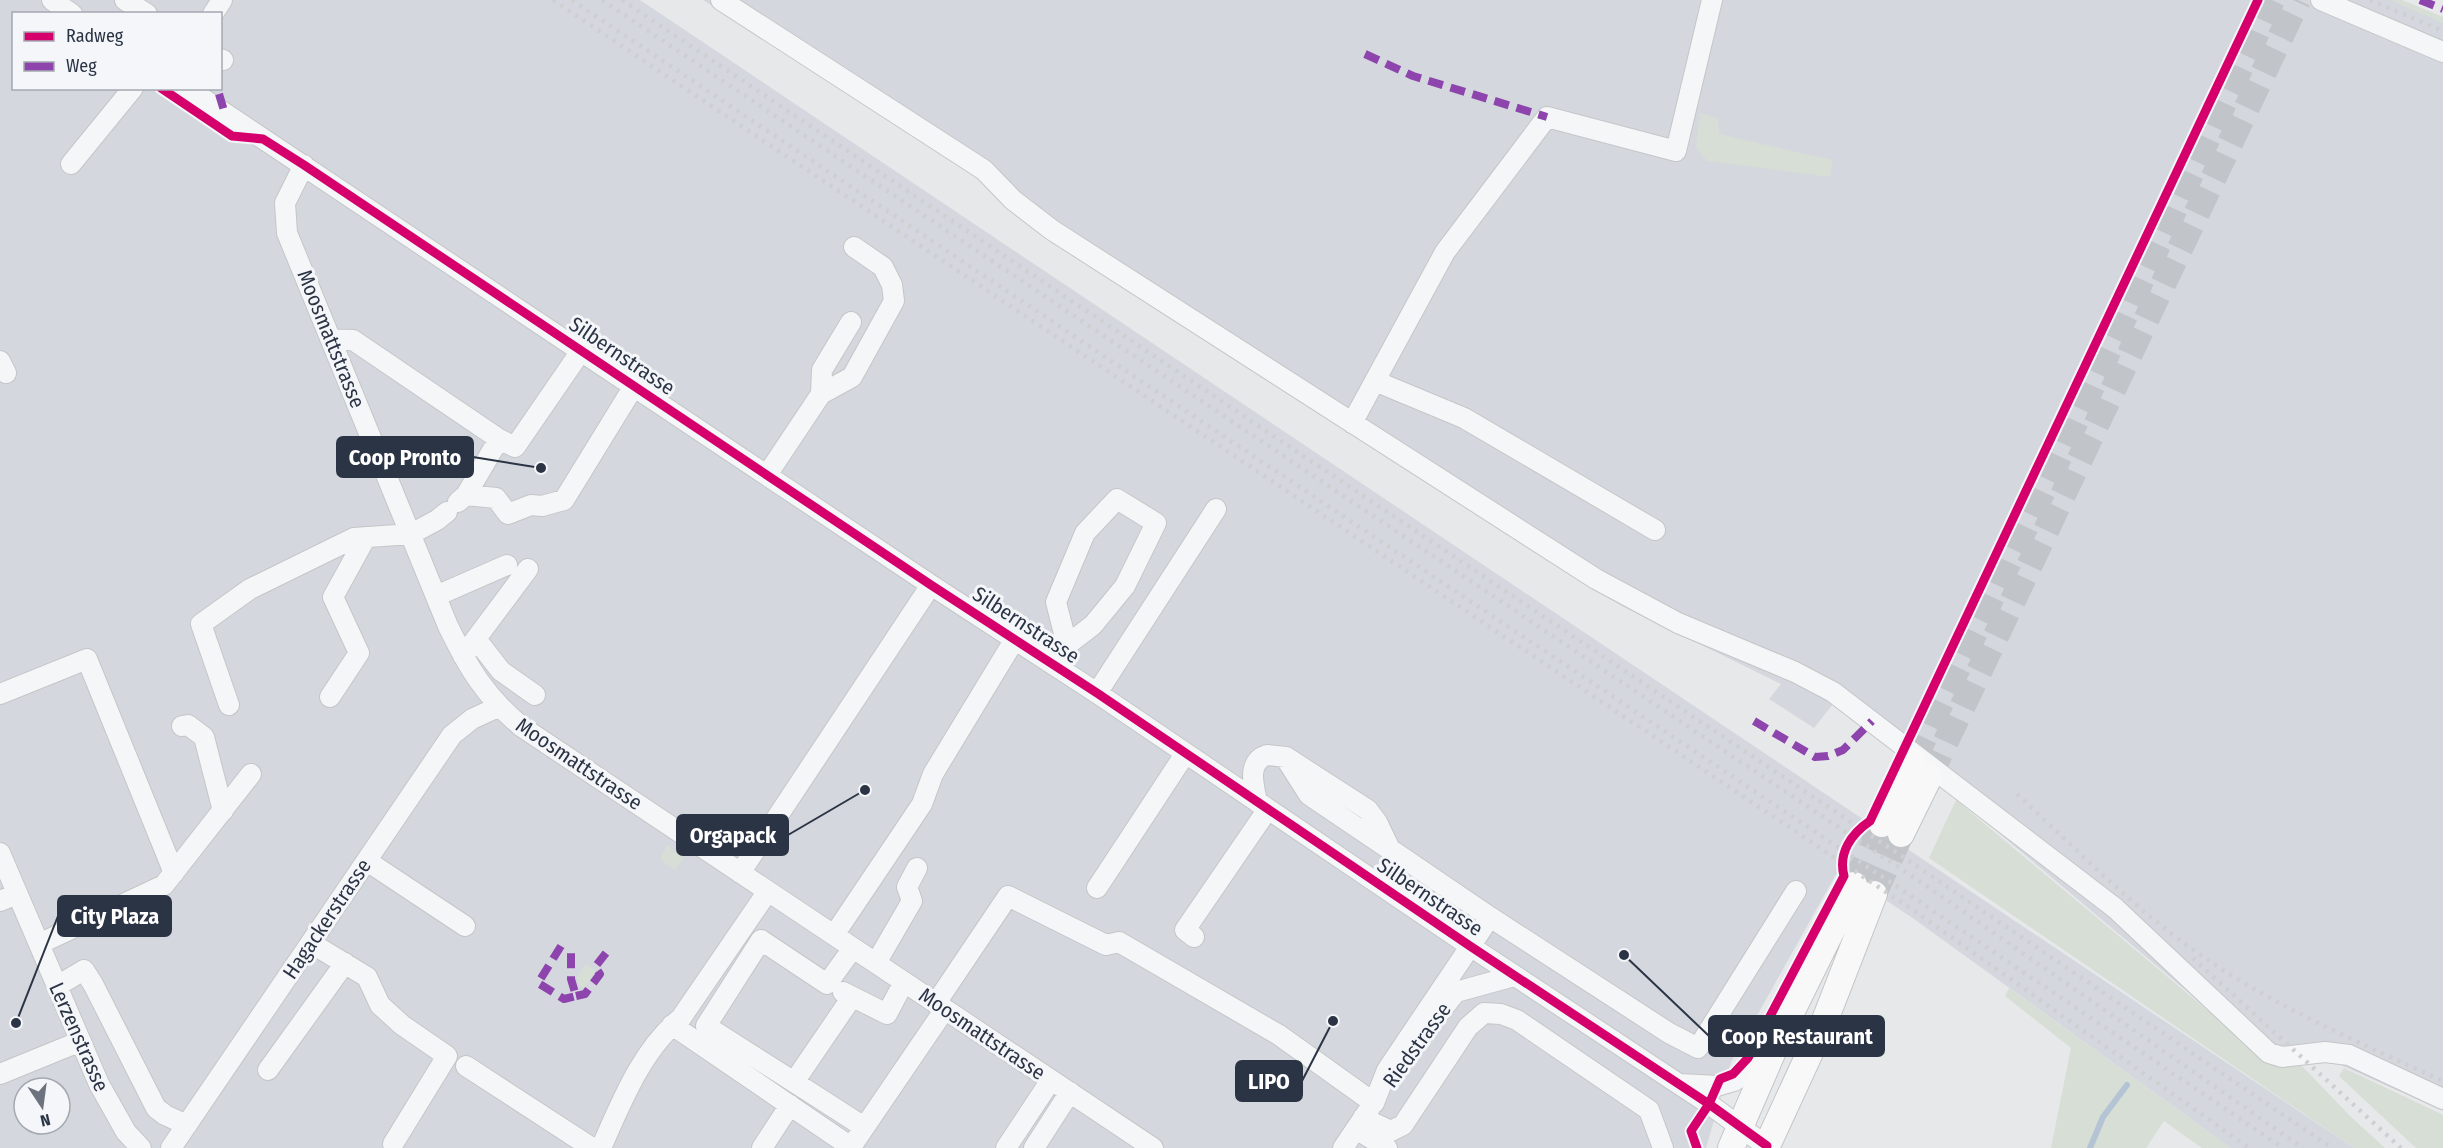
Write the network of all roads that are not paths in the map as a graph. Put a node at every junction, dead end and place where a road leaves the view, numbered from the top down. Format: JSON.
{"nodes":[{"id":1,"x":52,"y":0,"type":"edge"},
{"id":2,"x":721,"y":0,"type":"edge"},
{"id":3,"x":1713,"y":0,"type":"edge"},
{"id":4,"x":2324,"y":1,"type":"edge"},
{"id":5,"x":126,"y":4,"type":"edge"},
{"id":6,"x":69,"y":12,"type":"edge"},
{"id":7,"x":143,"y":12,"type":"edge"},
{"id":8,"x":2443,"y":52,"type":"edge"},
{"id":9,"x":131,"y":90,"type":"edge"},
{"id":10,"x":190,"y":90,"type":"edge"},
{"id":11,"x":71,"y":165,"type":"dead end"},
{"id":12,"x":304,"y":165,"type":"junction"},
{"id":13,"x":854,"y":247,"type":"dead end"},
{"id":14,"x":851,"y":322,"type":"dead end"},
{"id":15,"x":331,"y":339,"type":"junction"},
{"id":16,"x":581,"y":351,"type":"junction"},
{"id":17,"x":1375,"y":381,"type":"junction"},
{"id":18,"x":634,"y":386,"type":"junction"},
{"id":19,"x":821,"y":394,"type":"junction"},
{"id":20,"x":1352,"y":423,"type":"junction"},
{"id":21,"x":499,"y":439,"type":"junction"},
{"id":22,"x":767,"y":475,"type":"junction"},
{"id":23,"x":457,"y":503,"type":"junction"},
{"id":24,"x":1216,"y":509,"type":"dead end"},
{"id":25,"x":1655,"y":530,"type":"dead end"},
{"id":26,"x":411,"y":534,"type":"junction"},
{"id":27,"x":366,"y":537,"type":"junction"},
{"id":28,"x":507,"y":565,"type":"dead end"},
{"id":29,"x":528,"y":569,"type":"dead end"},
{"id":30,"x":931,"y":585,"type":"junction"},
{"id":31,"x":436,"y":596,"type":"junction"},
{"id":32,"x":476,"y":639,"type":"junction"},
{"id":33,"x":1015,"y":639,"type":"junction"},
{"id":34,"x":1067,"y":645,"type":"junction"},
{"id":35,"x":463,"y":656,"type":"junction"},
{"id":36,"x":1055,"y":665,"type":"junction"},
{"id":37,"x":1097,"y":693,"type":"junction"},
{"id":38,"x":0,"y":694,"type":"edge"},
{"id":39,"x":535,"y":695,"type":"dead end"},
{"id":40,"x":330,"y":698,"type":"dead end"},
{"id":41,"x":229,"y":705,"type":"dead end"},
{"id":42,"x":498,"y":707,"type":"junction"},
{"id":43,"x":182,"y":726,"type":"dead end"},
{"id":44,"x":1185,"y":754,"type":"junction"},
{"id":45,"x":1921,"y":769,"type":"tunnel mouth"},
{"id":46,"x":251,"y":774,"type":"dead end"},
{"id":47,"x":1263,"y":806,"type":"junction"},
{"id":48,"x":223,"y":811,"type":"junction"},
{"id":49,"x":1891,"y":829,"type":"tunnel mouth"},
{"id":50,"x":0,"y":853,"type":"edge"},
{"id":51,"x":370,"y":856,"type":"junction"},
{"id":52,"x":918,"y":868,"type":"dead end"},
{"id":53,"x":174,"y":873,"type":"junction"},
{"id":54,"x":740,"y":873,"type":"junction"},
{"id":55,"x":4,"y":875,"type":"edge"},
{"id":56,"x":410,"y":877,"type":"dead end"},
{"id":57,"x":1097,"y":888,"type":"dead end"},
{"id":58,"x":768,"y":891,"type":"junction"},
{"id":59,"x":1796,"y":891,"type":"dead end"},
{"id":60,"x":8,"y":897,"type":"edge"},
{"id":61,"x":1491,"y":917,"type":"junction"},
{"id":62,"x":465,"y":926,"type":"dead end"},
{"id":63,"x":834,"y":935,"type":"junction"},
{"id":64,"x":1194,"y":937,"type":"dead end"},
{"id":65,"x":311,"y":943,"type":"junction"},
{"id":66,"x":39,"y":944,"type":"junction"},
{"id":67,"x":1470,"y":946,"type":"junction"},
{"id":68,"x":854,"y":948,"type":"junction"},
{"id":69,"x":345,"y":963,"type":"junction"},
{"id":70,"x":876,"y":963,"type":"junction"},
{"id":71,"x":1514,"y":975,"type":"junction"},
{"id":72,"x":904,"y":982,"type":"junction"},
{"id":73,"x":827,"y":984,"type":"junction"},
{"id":74,"x":57,"y":986,"type":"junction"},
{"id":75,"x":852,"y":997,"type":"junction"},
{"id":76,"x":940,"y":1006,"type":"junction"},
{"id":77,"x":672,"y":1025,"type":"junction"},
{"id":78,"x":1780,"y":1035,"type":"junction"},
{"id":79,"x":81,"y":1041,"type":"junction"},
{"id":80,"x":466,"y":1066,"type":"dead end"},
{"id":81,"x":268,"y":1070,"type":"dead end"},
{"id":82,"x":0,"y":1074,"type":"edge"},
{"id":83,"x":1051,"y":1080,"type":"junction"},
{"id":84,"x":794,"y":1082,"type":"junction"},
{"id":85,"x":1678,"y":1083,"type":"junction"},
{"id":86,"x":1070,"y":1092,"type":"junction"},
{"id":87,"x":2443,"y":1099,"type":"edge"},
{"id":88,"x":790,"y":1105,"type":"junction"},
{"id":89,"x":187,"y":1125,"type":"junction"},
{"id":90,"x":864,"y":1127,"type":"junction"},
{"id":91,"x":1355,"y":1132,"type":"edge"},
{"id":92,"x":1736,"y":1138,"type":"edge"},
{"id":93,"x":393,"y":1144,"type":"dead end"},
{"id":94,"x":604,"y":1146,"type":"edge"},
{"id":95,"x":851,"y":1147,"type":"edge"},
{"id":96,"x":1768,"y":1147,"type":"edge"},
{"id":97,"x":141,"y":1148,"type":"edge"},
{"id":98,"x":171,"y":1148,"type":"edge"},
{"id":99,"x":762,"y":1148,"type":"edge"},
{"id":100,"x":1006,"y":1148,"type":"edge"},
{"id":101,"x":1034,"y":1148,"type":"edge"},
{"id":102,"x":1153,"y":1148,"type":"edge"},
{"id":103,"x":1388,"y":1148,"type":"edge"},
{"id":104,"x":1663,"y":1148,"type":"edge"}],
"edges":[{"from":1,"to":6,"type":"street"},
{"from":2,"to":20,"type":"street"},
{"from":3,"to":17,"type":"street"},
{"from":4,"to":8,"type":"street"},
{"from":5,"to":7,"type":"street"},
{"from":9,"to":11,"type":"street"},
{"from":10,"to":12,"type":"street","name":"Silbernstrasse"},
{"from":12,"to":15,"type":"street","name":"Moosmattstrasse"},
{"from":12,"to":16,"type":"street","name":"Silbernstrasse"},
{"from":13,"to":19,"type":"street"},
{"from":14,"to":19,"type":"street"},
{"from":15,"to":21,"type":"street"},
{"from":15,"to":26,"type":"street","name":"Moosmattstrasse"},
{"from":16,"to":18,"type":"street","name":"Silbernstrasse"},
{"from":16,"to":21,"type":"street"},
{"from":17,"to":20,"type":"street"},
{"from":17,"to":25,"type":"street"},
{"from":18,"to":22,"type":"street","name":"Silbernstrasse"},
{"from":18,"to":23,"type":"street"},
{"from":19,"to":22,"type":"street"},
{"from":20,"to":87,"type":"street"},
{"from":21,"to":23,"type":"street"},
{"from":22,"to":30,"type":"street","name":"Silbernstrasse"},
{"from":23,"to":26,"type":"street"},
{"from":24,"to":37,"type":"street"},
{"from":26,"to":27,"type":"street"},
{"from":26,"to":31,"type":"street","name":"Moosmattstrasse"},
{"from":27,"to":40,"type":"street"},
{"from":27,"to":41,"type":"street"},
{"from":28,"to":31,"type":"street"},
{"from":29,"to":32,"type":"street"},
{"from":30,"to":33,"type":"street","name":"Silbernstrasse"},
{"from":30,"to":54,"type":"street"},
{"from":31,"to":35,"type":"street","name":"Moosmattstrasse"},
{"from":32,"to":35,"type":"street"},
{"from":32,"to":39,"type":"street"},
{"from":33,"to":36,"type":"street","name":"Silbernstrasse"},
{"from":33,"to":63,"type":"street"},
{"from":34,"to":34,"type":"street"},
{"from":34,"to":36,"type":"street"},
{"from":35,"to":42,"type":"street","name":"Moosmattstrasse"},
{"from":36,"to":37,"type":"street","name":"Silbernstrasse"},
{"from":37,"to":44,"type":"street","name":"Silbernstrasse"},
{"from":38,"to":53,"type":"street"},
{"from":42,"to":51,"type":"street","name":"Hagackerstrasse"},
{"from":42,"to":54,"type":"street","name":"Moosmattstrasse"},
{"from":43,"to":48,"type":"street"},
{"from":44,"to":47,"type":"street","name":"Silbernstrasse"},
{"from":44,"to":57,"type":"street"},
{"from":45,"to":49,"type":"main road"},
{"from":46,"to":48,"type":"street"},
{"from":47,"to":61,"type":"street"},
{"from":47,"to":64,"type":"street"},
{"from":47,"to":67,"type":"street","name":"Silbernstrasse"},
{"from":48,"to":53,"type":"street"},
{"from":50,"to":55,"type":"street","name":"Lerzenstrasse"},
{"from":51,"to":56,"type":"street"},
{"from":51,"to":62,"type":"street"},
{"from":51,"to":65,"type":"street","name":"Hagackerstrasse"},
{"from":52,"to":70,"type":"street"},
{"from":53,"to":66,"type":"street"},
{"from":54,"to":58,"type":"street","name":"Moosmattstrasse"},
{"from":55,"to":60,"type":"street","name":"Lerzenstrasse"},
{"from":58,"to":63,"type":"street","name":"Moosmattstrasse"},
{"from":58,"to":77,"type":"street"},
{"from":59,"to":61,"type":"street"},
{"from":60,"to":66,"type":"street","name":"Lerzenstrasse"},
{"from":61,"to":67,"type":"street"},
{"from":63,"to":68,"type":"street","name":"Moosmattstrasse"},
{"from":65,"to":69,"type":"street"},
{"from":65,"to":89,"type":"street","name":"Hagackerstrasse"},
{"from":66,"to":74,"type":"street","name":"Lerzenstrasse"},
{"from":67,"to":71,"type":"street","name":"Silbernstrasse"},
{"from":67,"to":91,"type":"street"},
{"from":68,"to":70,"type":"street","name":"Moosmattstrasse"},
{"from":68,"to":73,"type":"street"},
{"from":69,"to":81,"type":"street"},
{"from":69,"to":93,"type":"street"},
{"from":70,"to":72,"type":"street","name":"Moosmattstrasse"},
{"from":71,"to":85,"type":"street","name":"Silbernstrasse"},
{"from":71,"to":91,"type":"street","name":"Riedstrasse"},
{"from":72,"to":75,"type":"street"},
{"from":72,"to":76,"type":"street","name":"Moosmattstrasse"},
{"from":73,"to":75,"type":"street"},
{"from":73,"to":84,"type":"street"},
{"from":74,"to":79,"type":"street","name":"Lerzenstrasse"},
{"from":74,"to":89,"type":"street"},
{"from":75,"to":84,"type":"street"},
{"from":76,"to":83,"type":"street","name":"Moosmattstrasse"},
{"from":76,"to":90,"type":"street"},
{"from":76,"to":91,"type":"street"},
{"from":77,"to":88,"type":"street"},
{"from":77,"to":94,"type":"street"},
{"from":78,"to":85,"type":"street"},
{"from":78,"to":92,"type":"main road"},
{"from":78,"to":96,"type":"main road"},
{"from":79,"to":82,"type":"street"},
{"from":79,"to":97,"type":"street","name":"Lerzenstrasse"},
{"from":80,"to":94,"type":"street"},
{"from":83,"to":86,"type":"street","name":"Moosmattstrasse"},
{"from":83,"to":100,"type":"street"},
{"from":84,"to":90,"type":"street"},
{"from":85,"to":92,"type":"street","name":"Silbernstrasse"},
{"from":86,"to":101,"type":"street"},
{"from":86,"to":102,"type":"street","name":"Moosmattstrasse"},
{"from":88,"to":95,"type":"street"},
{"from":88,"to":99,"type":"street"},
{"from":89,"to":98,"type":"street","name":"Hagackerstrasse"},
{"from":90,"to":95,"type":"street"},
{"from":91,"to":103,"type":"street"},
{"from":91,"to":104,"type":"street"},
{"from":92,"to":96,"type":"street","name":"Silbernstrasse"}]}
